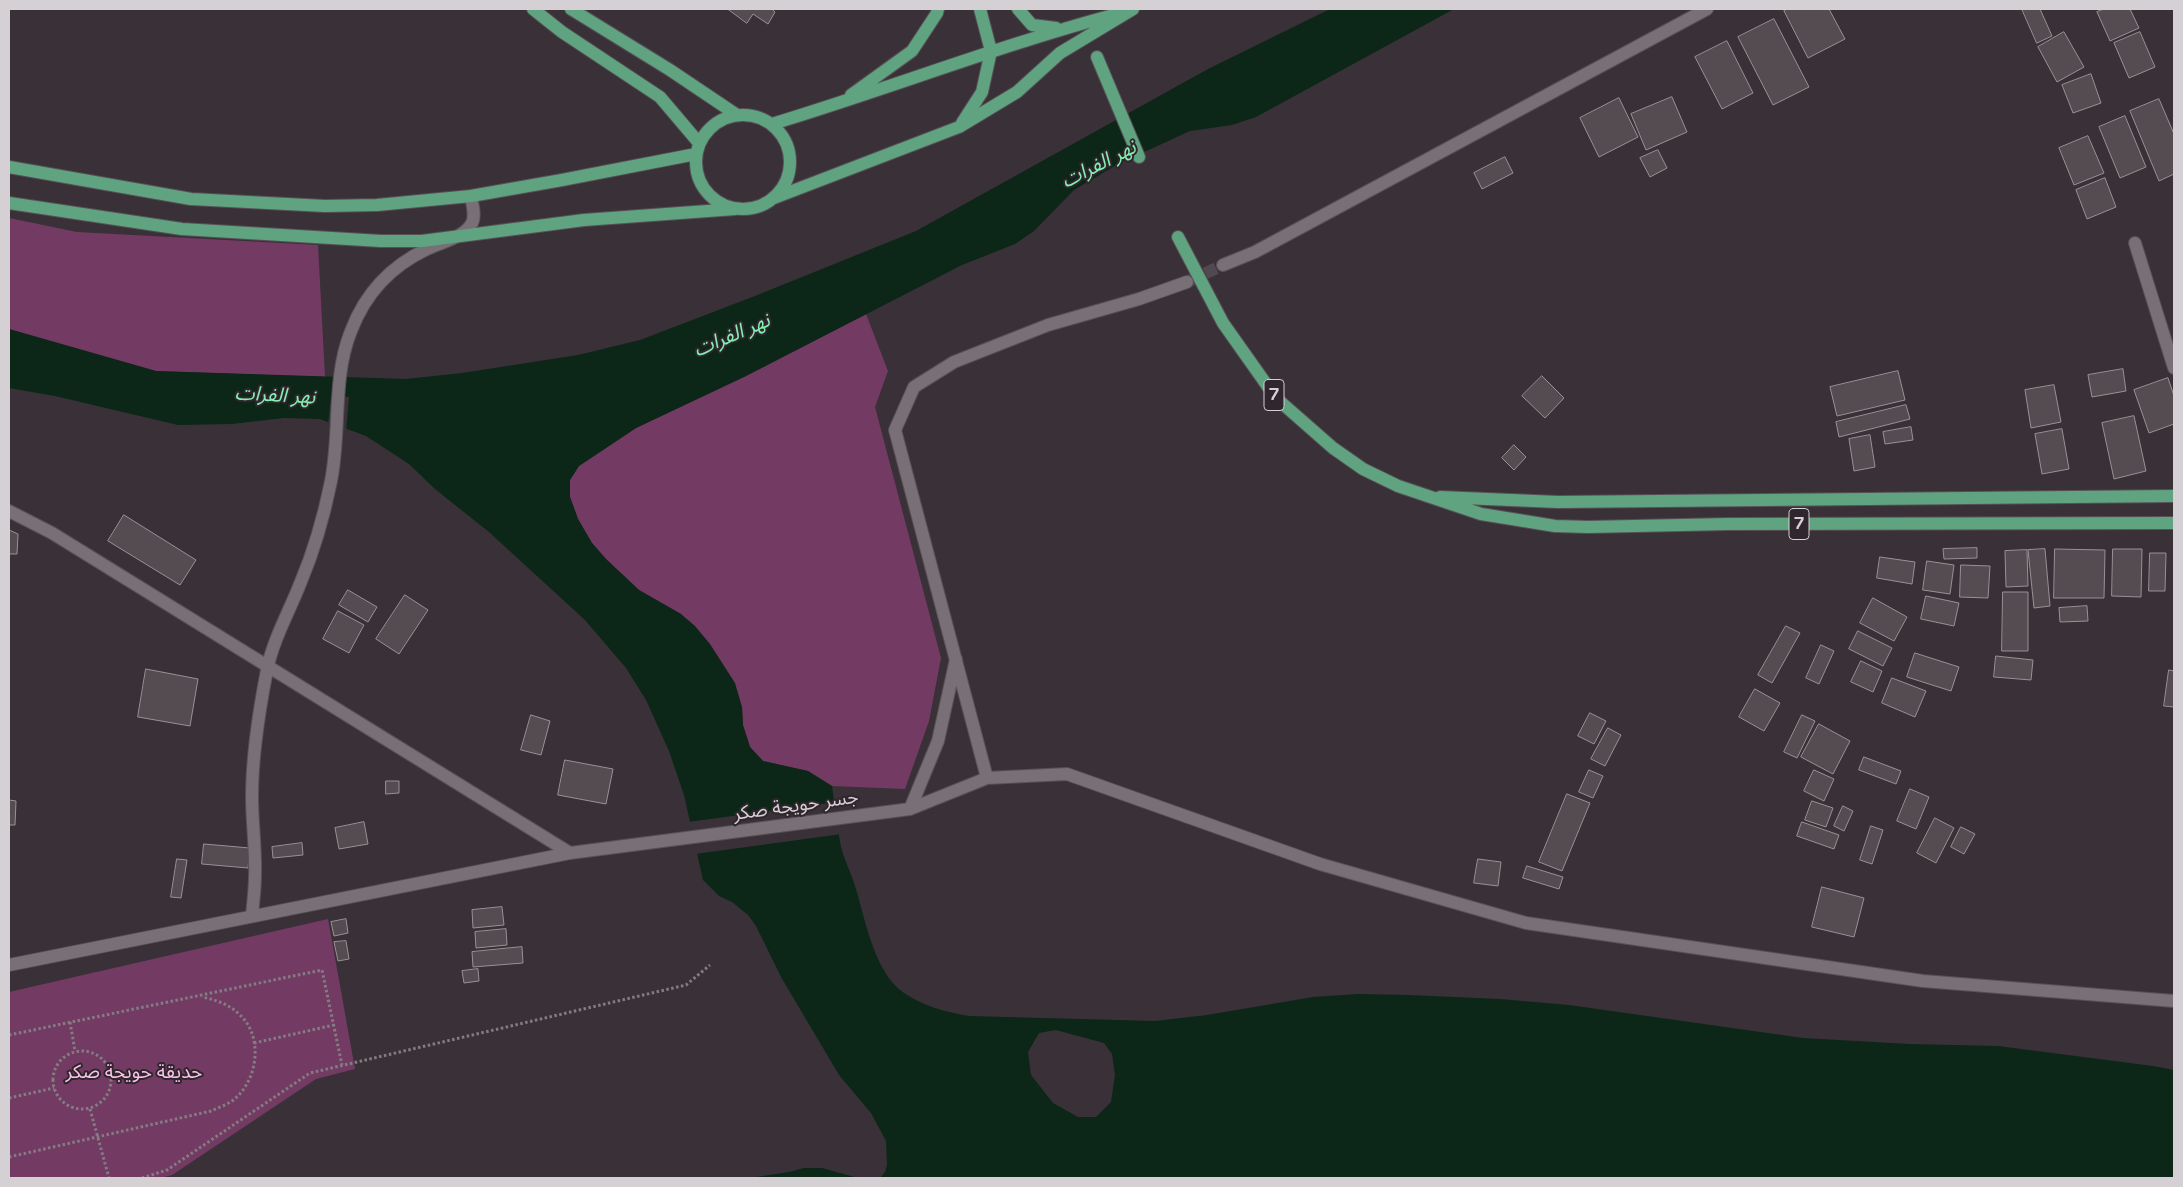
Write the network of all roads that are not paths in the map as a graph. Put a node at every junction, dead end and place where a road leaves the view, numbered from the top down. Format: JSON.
{"nodes":[{"id":1,"x":533,"y":9,"type":"edge"},
{"id":2,"x":938,"y":9,"type":"edge"},
{"id":3,"x":980,"y":9,"type":"edge"},
{"id":4,"x":1018,"y":9,"type":"edge"},
{"id":5,"x":1707,"y":9,"type":"edge"},
{"id":6,"x":575,"y":10,"type":"edge"},
{"id":7,"x":1131,"y":10,"type":"edge"},
{"id":8,"x":1061,"y":28,"type":"junction"},
{"id":9,"x":991,"y":51,"type":"junction"},
{"id":10,"x":1097,"y":57,"type":"dead end"},
{"id":11,"x":835,"y":105,"type":"junction"},
{"id":12,"x":737,"y":114,"type":"junction"},
{"id":13,"x":772,"y":124,"type":"junction"},
{"id":14,"x":959,"y":127,"type":"junction"},
{"id":15,"x":698,"y":148,"type":"junction"},
{"id":16,"x":1139,"y":157,"type":"dead end"},
{"id":17,"x":9,"y":167,"type":"edge"},
{"id":18,"x":470,"y":196,"type":"junction"},
{"id":19,"x":774,"y":198,"type":"junction"},
{"id":20,"x":9,"y":203,"type":"edge"},
{"id":21,"x":735,"y":209,"type":"junction"},
{"id":22,"x":457,"y":236,"type":"junction"},
{"id":23,"x":1178,"y":237,"type":"dead end"},
{"id":24,"x":2135,"y":243,"type":"dead end"},
{"id":25,"x":1223,"y":265,"type":"tunnel mouth"},
{"id":26,"x":1186,"y":282,"type":"tunnel mouth"},
{"id":27,"x":2174,"y":368,"type":"edge"},
{"id":28,"x":2174,"y":496,"type":"edge"},
{"id":29,"x":1427,"y":497,"type":"junction"},
{"id":30,"x":9,"y":511,"type":"edge"},
{"id":31,"x":2174,"y":523,"type":"edge"},
{"id":32,"x":957,"y":657,"type":"junction"},
{"id":33,"x":267,"y":668,"type":"junction"},
{"id":34,"x":988,"y":778,"type":"junction"},
{"id":35,"x":910,"y":809,"type":"junction"},
{"id":36,"x":570,"y":853,"type":"junction"},
{"id":37,"x":252,"y":916,"type":"junction"},
{"id":38,"x":9,"y":965,"type":"edge"},
{"id":39,"x":2174,"y":1001,"type":"edge"}],
"edges":[{"from":1,"to":15,"type":"main road"},
{"from":2,"to":11,"type":"main road"},
{"from":3,"to":9,"type":"main road"},
{"from":4,"to":8,"type":"main road"},
{"from":5,"to":25,"type":"street"},
{"from":6,"to":12,"type":"main road"},
{"from":7,"to":8,"type":"main road"},
{"from":7,"to":14,"type":"main road"},
{"from":8,"to":9,"type":"main road"},
{"from":9,"to":11,"type":"main road"},
{"from":9,"to":14,"type":"main road"},
{"from":10,"to":16,"type":"main road"},
{"from":11,"to":13,"type":"main road"},
{"from":12,"to":13,"type":"main road"},
{"from":12,"to":15,"type":"main road"},
{"from":13,"to":19,"type":"main road"},
{"from":14,"to":19,"type":"main road"},
{"from":15,"to":18,"type":"main road"},
{"from":15,"to":21,"type":"main road"},
{"from":17,"to":18,"type":"main road"},
{"from":18,"to":22,"type":"street"},
{"from":19,"to":21,"type":"main road"},
{"from":20,"to":22,"type":"main road"},
{"from":21,"to":22,"type":"main road"},
{"from":22,"to":33,"type":"street"},
{"from":23,"to":29,"type":"main road","number":"7"},
{"from":24,"to":27,"type":"street"},
{"from":26,"to":32,"type":"street"},
{"from":28,"to":29,"type":"main road","number":"7"},
{"from":29,"to":31,"type":"main road","number":"7"},
{"from":30,"to":33,"type":"street"},
{"from":32,"to":34,"type":"street"},
{"from":32,"to":35,"type":"street"},
{"from":33,"to":36,"type":"street"},
{"from":33,"to":37,"type":"street"},
{"from":34,"to":35,"type":"street","name":"جسر حويجة صكر"},
{"from":34,"to":39,"type":"street","name":"جسر حويجة صكر"},
{"from":35,"to":36,"type":"street","name":"جسر حويجة صكر"},
{"from":36,"to":37,"type":"street","name":"جسر حويجة صكر"},
{"from":37,"to":38,"type":"street","name":"جسر حويجة صكر"}]}
